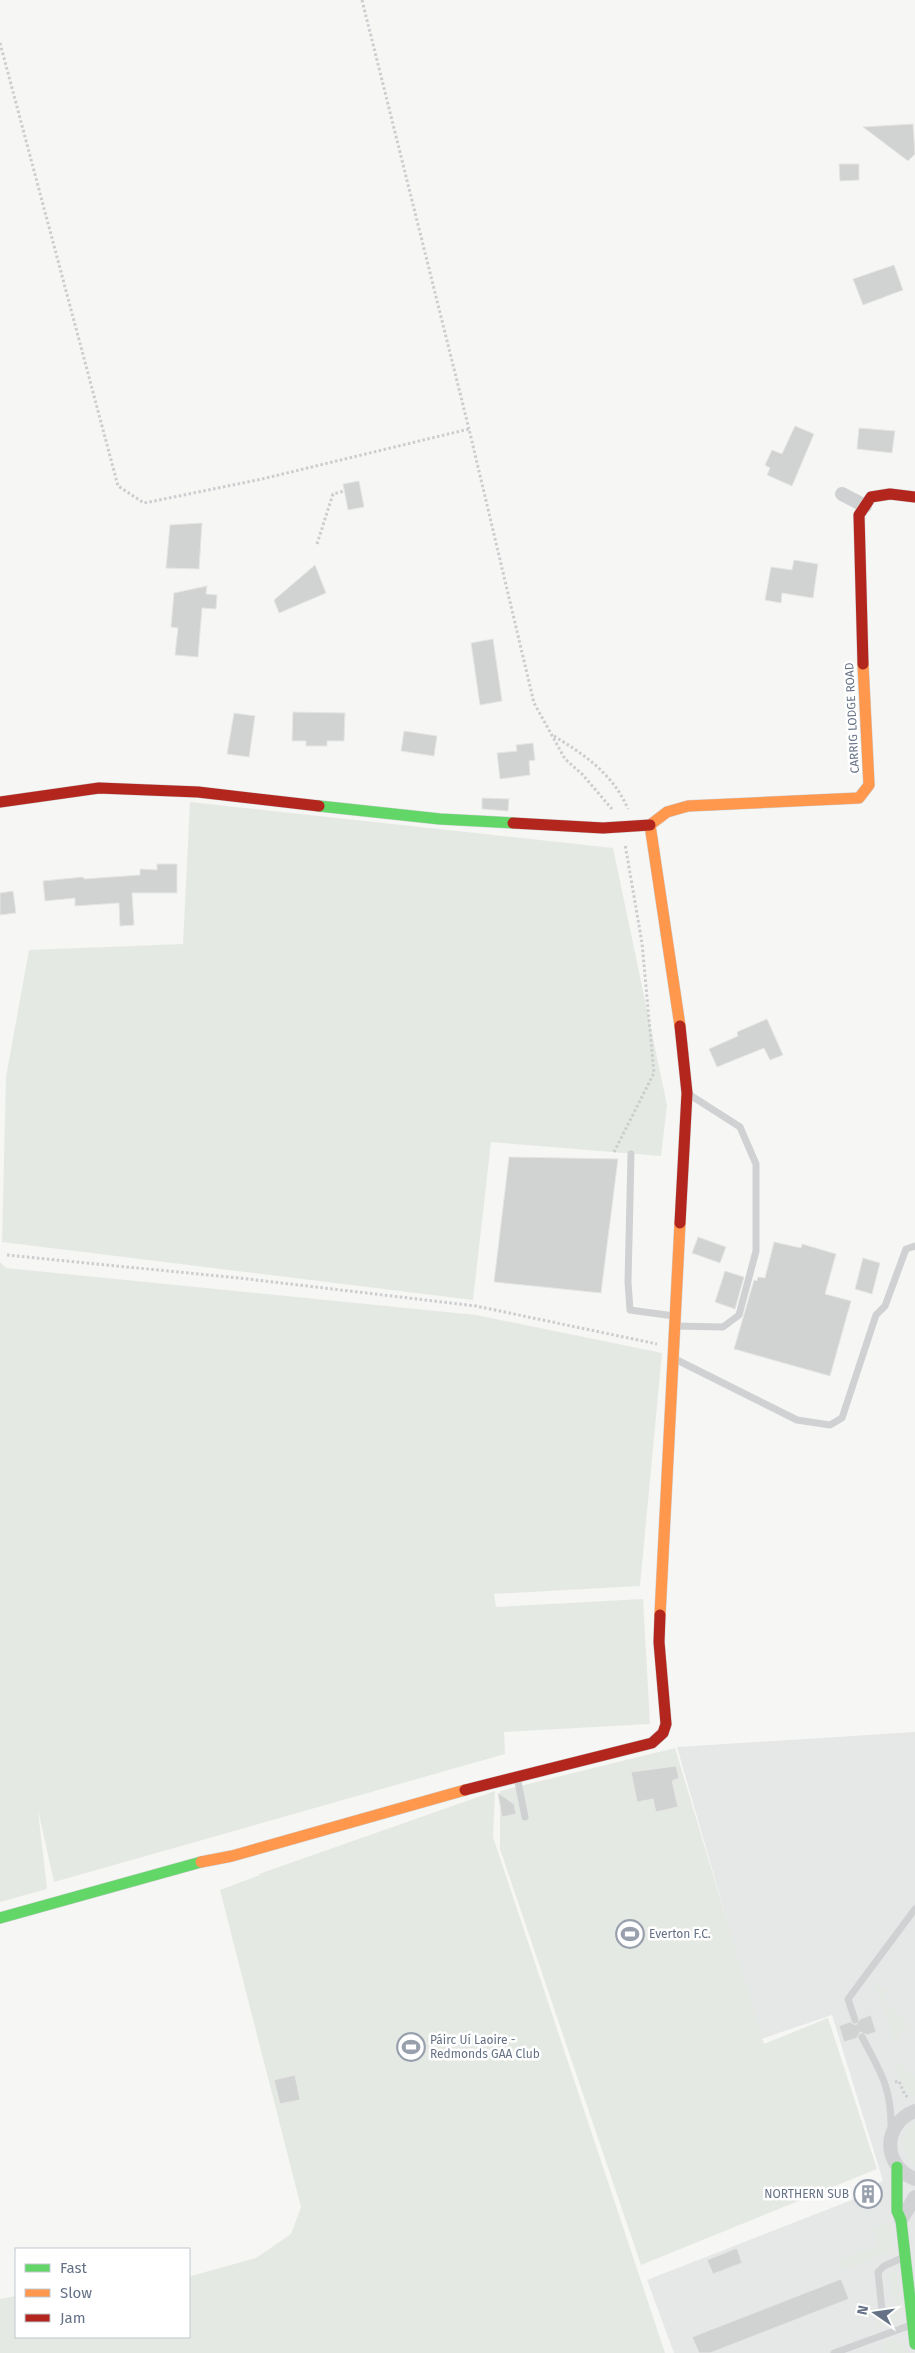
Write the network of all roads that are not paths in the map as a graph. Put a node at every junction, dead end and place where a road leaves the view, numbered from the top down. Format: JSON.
{"nodes":[{"id":1,"x":842,"y":494,"type":"dead end"},
{"id":2,"x":915,"y":497,"type":"edge"},
{"id":3,"x":865,"y":506,"type":"junction"},
{"id":4,"x":0,"y":802,"type":"edge"},
{"id":5,"x":650,"y":825,"type":"junction"},
{"id":6,"x":687,"y":1093,"type":"junction"},
{"id":7,"x":632,"y":1154,"type":"dead end"},
{"id":8,"x":915,"y":1246,"type":"edge"},
{"id":9,"x":677,"y":1321,"type":"junction"},
{"id":10,"x":674,"y":1353,"type":"junction"},
{"id":11,"x":517,"y":1775,"type":"junction"},
{"id":12,"x":525,"y":1817,"type":"dead end"},
{"id":13,"x":915,"y":1909,"type":"edge"},
{"id":14,"x":0,"y":1918,"type":"edge"},
{"id":15,"x":855,"y":2020,"type":"dead end"},
{"id":16,"x":862,"y":2037,"type":"dead end"},
{"id":17,"x":915,"y":2111,"type":"edge"},
{"id":18,"x":891,"y":2132,"type":"junction"},
{"id":19,"x":896,"y":2167,"type":"junction"},
{"id":20,"x":915,"y":2179,"type":"edge"},
{"id":21,"x":915,"y":2197,"type":"edge"},
{"id":22,"x":901,"y":2220,"type":"junction"},
{"id":23,"x":905,"y":2257,"type":"junction"},
{"id":24,"x":882,"y":2310,"type":"dead end"},
{"id":25,"x":913,"y":2325,"type":"junction"},
{"id":26,"x":915,"y":2344,"type":"edge"},
{"id":27,"x":834,"y":2353,"type":"edge"}],
"edges":[{"from":1,"to":3,"type":"street"},
{"from":2,"to":3,"type":"street"},
{"from":3,"to":5,"type":"street","name":"CARRIG LODGE ROAD"},
{"from":4,"to":5,"type":"street"},
{"from":5,"to":6,"type":"street"},
{"from":6,"to":9,"type":"street"},
{"from":6,"to":9,"type":"lane"},
{"from":7,"to":9,"type":"lane"},
{"from":8,"to":10,"type":"lane"},
{"from":9,"to":10,"type":"street"},
{"from":10,"to":11,"type":"street"},
{"from":11,"to":12,"type":"lane"},
{"from":11,"to":14,"type":"street"},
{"from":13,"to":15,"type":"lane"},
{"from":16,"to":18,"type":"lane"},
{"from":17,"to":18,"type":"street"},
{"from":18,"to":19,"type":"street"},
{"from":19,"to":20,"type":"street"},
{"from":19,"to":22,"type":"street"},
{"from":21,"to":22,"type":"street"},
{"from":22,"to":23,"type":"street"},
{"from":23,"to":24,"type":"lane"},
{"from":23,"to":25,"type":"street"},
{"from":25,"to":26,"type":"street"},
{"from":25,"to":27,"type":"lane"}]}
